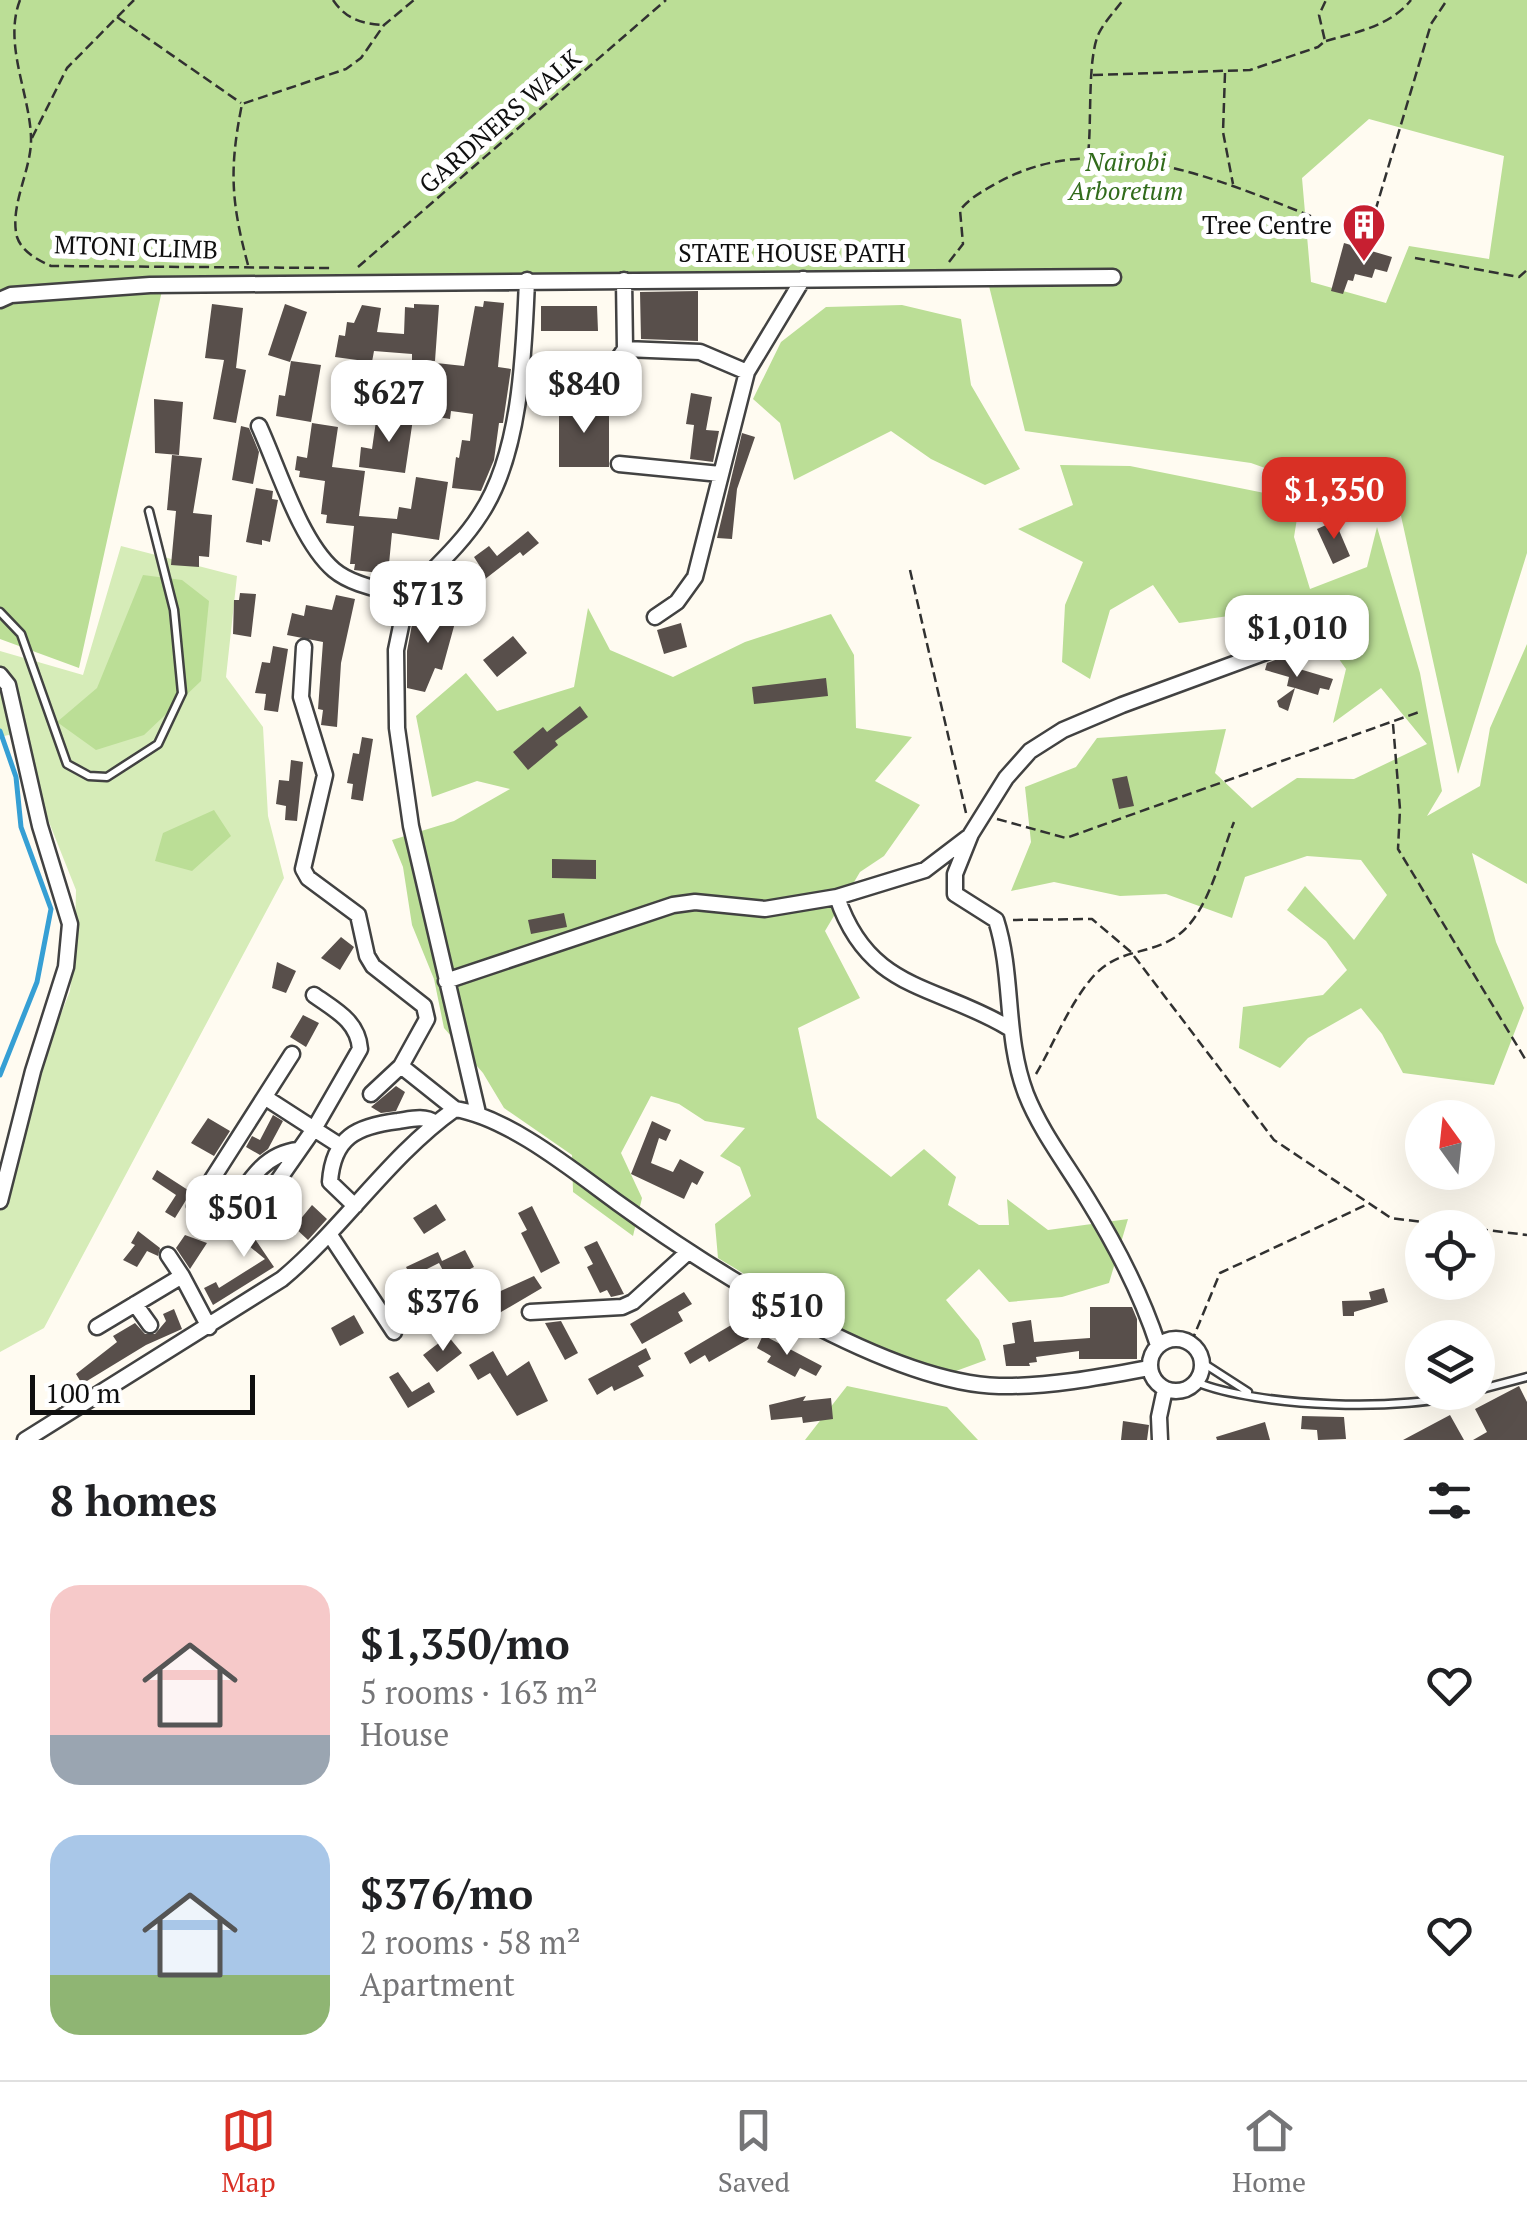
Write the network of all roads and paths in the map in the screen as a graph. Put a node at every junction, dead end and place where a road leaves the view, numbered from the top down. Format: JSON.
{"nodes":[{"id":1,"x":20,"y":0,"type":"edge"},
{"id":2,"x":134,"y":0,"type":"edge"},
{"id":3,"x":333,"y":0,"type":"edge"},
{"id":4,"x":414,"y":0,"type":"edge"},
{"id":5,"x":666,"y":0,"type":"edge"},
{"id":6,"x":1123,"y":0,"type":"edge"},
{"id":7,"x":1326,"y":0,"type":"edge"},
{"id":8,"x":1411,"y":0,"type":"edge"},
{"id":9,"x":1447,"y":0,"type":"edge"},
{"id":10,"x":116,"y":18,"type":"junction"},
{"id":11,"x":384,"y":25,"type":"junction"},
{"id":12,"x":1325,"y":41,"type":"junction"},
{"id":13,"x":1226,"y":71,"type":"junction"},
{"id":14,"x":1092,"y":76,"type":"junction"},
{"id":15,"x":242,"y":104,"type":"junction"},
{"id":16,"x":32,"y":138,"type":"junction"},
{"id":17,"x":1088,"y":155,"type":"junction"},
{"id":18,"x":1233,"y":186,"type":"junction"},
{"id":19,"x":1322,"y":220,"type":"dead end"},
{"id":20,"x":1371,"y":225,"type":"dead end"},
{"id":21,"x":1415,"y":258,"type":"dead end"},
{"id":22,"x":944,"y":266,"type":"dead end"},
{"id":23,"x":249,"y":267,"type":"junction"},
{"id":24,"x":339,"y":268,"type":"dead end"},
{"id":25,"x":376,"y":268,"type":"dead end"},
{"id":26,"x":1527,"y":270,"type":"edge"},
{"id":27,"x":1113,"y":277,"type":"dead end"},
{"id":28,"x":802,"y":279,"type":"junction"},
{"id":29,"x":527,"y":280,"type":"junction"},
{"id":30,"x":624,"y":280,"type":"junction"},
{"id":31,"x":0,"y":300,"type":"edge"},
{"id":32,"x":625,"y":348,"type":"junction"},
{"id":33,"x":747,"y":372,"type":"junction"},
{"id":34,"x":579,"y":382,"type":"dead end"},
{"id":35,"x":259,"y":426,"type":"dead end"},
{"id":36,"x":619,"y":464,"type":"dead end"},
{"id":37,"x":720,"y":474,"type":"junction"},
{"id":38,"x":148,"y":510,"type":"dead end"},
{"id":39,"x":910,"y":570,"type":"dead end"},
{"id":40,"x":408,"y":598,"type":"junction"},
{"id":41,"x":0,"y":612,"type":"edge"},
{"id":42,"x":655,"y":616,"type":"dead end"},
{"id":43,"x":1298,"y":640,"type":"dead end"},
{"id":44,"x":304,"y":647,"type":"dead end"},
{"id":45,"x":0,"y":674,"type":"edge"},
{"id":46,"x":1419,"y":712,"type":"dead end"},
{"id":47,"x":1393,"y":722,"type":"junction"},
{"id":48,"x":986,"y":816,"type":"junction"},
{"id":49,"x":1234,"y":822,"type":"dead end"},
{"id":50,"x":971,"y":834,"type":"junction"},
{"id":51,"x":836,"y":897,"type":"junction"},
{"id":52,"x":996,"y":920,"type":"junction"},
{"id":53,"x":1130,"y":952,"type":"junction"},
{"id":54,"x":446,"y":981,"type":"junction"},
{"id":55,"x":314,"y":995,"type":"dead end"},
{"id":56,"x":1009,"y":1028,"type":"junction"},
{"id":57,"x":292,"y":1054,"type":"dead end"},
{"id":58,"x":1527,"y":1062,"type":"edge"},
{"id":59,"x":401,"y":1066,"type":"junction"},
{"id":60,"x":1025,"y":1092,"type":"junction"},
{"id":61,"x":371,"y":1094,"type":"dead end"},
{"id":62,"x":266,"y":1098,"type":"junction"},
{"id":63,"x":455,"y":1110,"type":"junction"},
{"id":64,"x":478,"y":1113,"type":"junction"},
{"id":65,"x":436,"y":1123,"type":"junction"},
{"id":66,"x":314,"y":1129,"type":"junction"},
{"id":67,"x":339,"y":1145,"type":"junction"},
{"id":68,"x":298,"y":1150,"type":"junction"},
{"id":69,"x":0,"y":1202,"type":"edge"},
{"id":70,"x":263,"y":1202,"type":"dead end"},
{"id":71,"x":1370,"y":1203,"type":"junction"},
{"id":72,"x":195,"y":1206,"type":"dead end"},
{"id":73,"x":356,"y":1206,"type":"junction"},
{"id":74,"x":224,"y":1218,"type":"dead end"},
{"id":75,"x":1405,"y":1220,"type":"edge"},
{"id":76,"x":1495,"y":1230,"type":"edge"},
{"id":77,"x":330,"y":1235,"type":"junction"},
{"id":78,"x":1527,"y":1235,"type":"edge"},
{"id":79,"x":687,"y":1253,"type":"junction"},
{"id":80,"x":168,"y":1255,"type":"dead end"},
{"id":81,"x":182,"y":1276,"type":"junction"},
{"id":82,"x":1143,"y":1300,"type":"junction"},
{"id":83,"x":135,"y":1304,"type":"junction"},
{"id":84,"x":530,"y":1312,"type":"dead end"},
{"id":85,"x":150,"y":1324,"type":"dead end"},
{"id":86,"x":97,"y":1326,"type":"dead end"},
{"id":87,"x":209,"y":1326,"type":"junction"},
{"id":88,"x":394,"y":1332,"type":"dead end"},
{"id":89,"x":1187,"y":1341,"type":"junction"},
{"id":90,"x":1158,"y":1346,"type":"junction"},
{"id":91,"x":1203,"y":1363,"type":"junction"},
{"id":92,"x":1150,"y":1368,"type":"junction"},
{"id":93,"x":1527,"y":1377,"type":"edge"},
{"id":94,"x":1196,"y":1382,"type":"junction"},
{"id":95,"x":1495,"y":1385,"type":"edge"},
{"id":96,"x":1165,"y":1389,"type":"junction"},
{"id":97,"x":1250,"y":1394,"type":"junction"},
{"id":98,"x":1405,"y":1406,"type":"edge"},
{"id":99,"x":25,"y":1440,"type":"edge"},
{"id":100,"x":1160,"y":1440,"type":"edge"}],
"edges":[{"from":1,"to":16,"type":"path"},
{"from":2,"to":10,"type":"path"},
{"from":3,"to":11,"type":"path"},
{"from":4,"to":11,"type":"path"},
{"from":5,"to":25,"type":"path","name":"GARDNERS WALK"},
{"from":6,"to":14,"type":"path"},
{"from":7,"to":12,"type":"path"},
{"from":8,"to":12,"type":"path"},
{"from":9,"to":20,"type":"path"},
{"from":10,"to":15,"type":"path"},
{"from":10,"to":16,"type":"path"},
{"from":11,"to":15,"type":"path"},
{"from":12,"to":13,"type":"path"},
{"from":13,"to":14,"type":"path"},
{"from":13,"to":18,"type":"path"},
{"from":14,"to":17,"type":"path"},
{"from":15,"to":23,"type":"path"},
{"from":16,"to":23,"type":"path","name":"MTONI CLIMB"},
{"from":17,"to":18,"type":"path"},
{"from":17,"to":22,"type":"path"},
{"from":18,"to":19,"type":"path"},
{"from":21,"to":26,"type":"path"},
{"from":23,"to":24,"type":"path"},
{"from":27,"to":28,"type":"street"},
{"from":28,"to":30,"type":"street"},
{"from":28,"to":33,"type":"street"},
{"from":29,"to":30,"type":"street"},
{"from":29,"to":31,"type":"street"},
{"from":29,"to":40,"type":"street"},
{"from":30,"to":32,"type":"street"},
{"from":32,"to":33,"type":"street"},
{"from":32,"to":34,"type":"street"},
{"from":33,"to":37,"type":"street"},
{"from":35,"to":40,"type":"street"},
{"from":36,"to":37,"type":"street"},
{"from":37,"to":42,"type":"street"},
{"from":38,"to":41,"type":"lane"},
{"from":39,"to":50,"type":"path"},
{"from":40,"to":54,"type":"street"},
{"from":43,"to":48,"type":"street"},
{"from":44,"to":59,"type":"street"},
{"from":45,"to":69,"type":"street"},
{"from":46,"to":47,"type":"path"},
{"from":47,"to":48,"type":"path"},
{"from":47,"to":58,"type":"path"},
{"from":48,"to":50,"type":"street"},
{"from":49,"to":53,"type":"path"},
{"from":50,"to":51,"type":"street"},
{"from":50,"to":52,"type":"street"},
{"from":51,"to":54,"type":"street"},
{"from":51,"to":56,"type":"street"},
{"from":52,"to":53,"type":"path"},
{"from":52,"to":56,"type":"street"},
{"from":53,"to":60,"type":"path"},
{"from":53,"to":71,"type":"path"},
{"from":54,"to":64,"type":"street"},
{"from":55,"to":66,"type":"street"},
{"from":56,"to":60,"type":"street"},
{"from":57,"to":62,"type":"street"},
{"from":59,"to":61,"type":"street"},
{"from":59,"to":63,"type":"street"},
{"from":60,"to":82,"type":"street"},
{"from":62,"to":66,"type":"street"},
{"from":62,"to":72,"type":"street"},
{"from":63,"to":64,"type":"street"},
{"from":63,"to":65,"type":"street"},
{"from":64,"to":79,"type":"street"},
{"from":65,"to":67,"type":"street"},
{"from":65,"to":73,"type":"street"},
{"from":66,"to":67,"type":"street"},
{"from":66,"to":68,"type":"street"},
{"from":67,"to":73,"type":"street"},
{"from":68,"to":70,"type":"street"},
{"from":68,"to":74,"type":"street"},
{"from":71,"to":75,"type":"path"},
{"from":71,"to":89,"type":"path"},
{"from":73,"to":77,"type":"street"},
{"from":76,"to":78,"type":"path"},
{"from":77,"to":87,"type":"street"},
{"from":77,"to":88,"type":"street"},
{"from":79,"to":84,"type":"street"},
{"from":79,"to":92,"type":"street"},
{"from":80,"to":81,"type":"street"},
{"from":81,"to":83,"type":"street"},
{"from":81,"to":87,"type":"street"},
{"from":82,"to":89,"type":"street"},
{"from":82,"to":90,"type":"street"},
{"from":83,"to":85,"type":"street"},
{"from":83,"to":86,"type":"street"},
{"from":87,"to":99,"type":"street"},
{"from":89,"to":90,"type":"street"},
{"from":89,"to":91,"type":"street"},
{"from":90,"to":92,"type":"street"},
{"from":91,"to":94,"type":"street"},
{"from":91,"to":97,"type":"lane"},
{"from":92,"to":96,"type":"street"},
{"from":93,"to":95,"type":"lane"},
{"from":94,"to":96,"type":"street"},
{"from":94,"to":97,"type":"lane"},
{"from":96,"to":100,"type":"street"},
{"from":97,"to":98,"type":"lane"}]}
